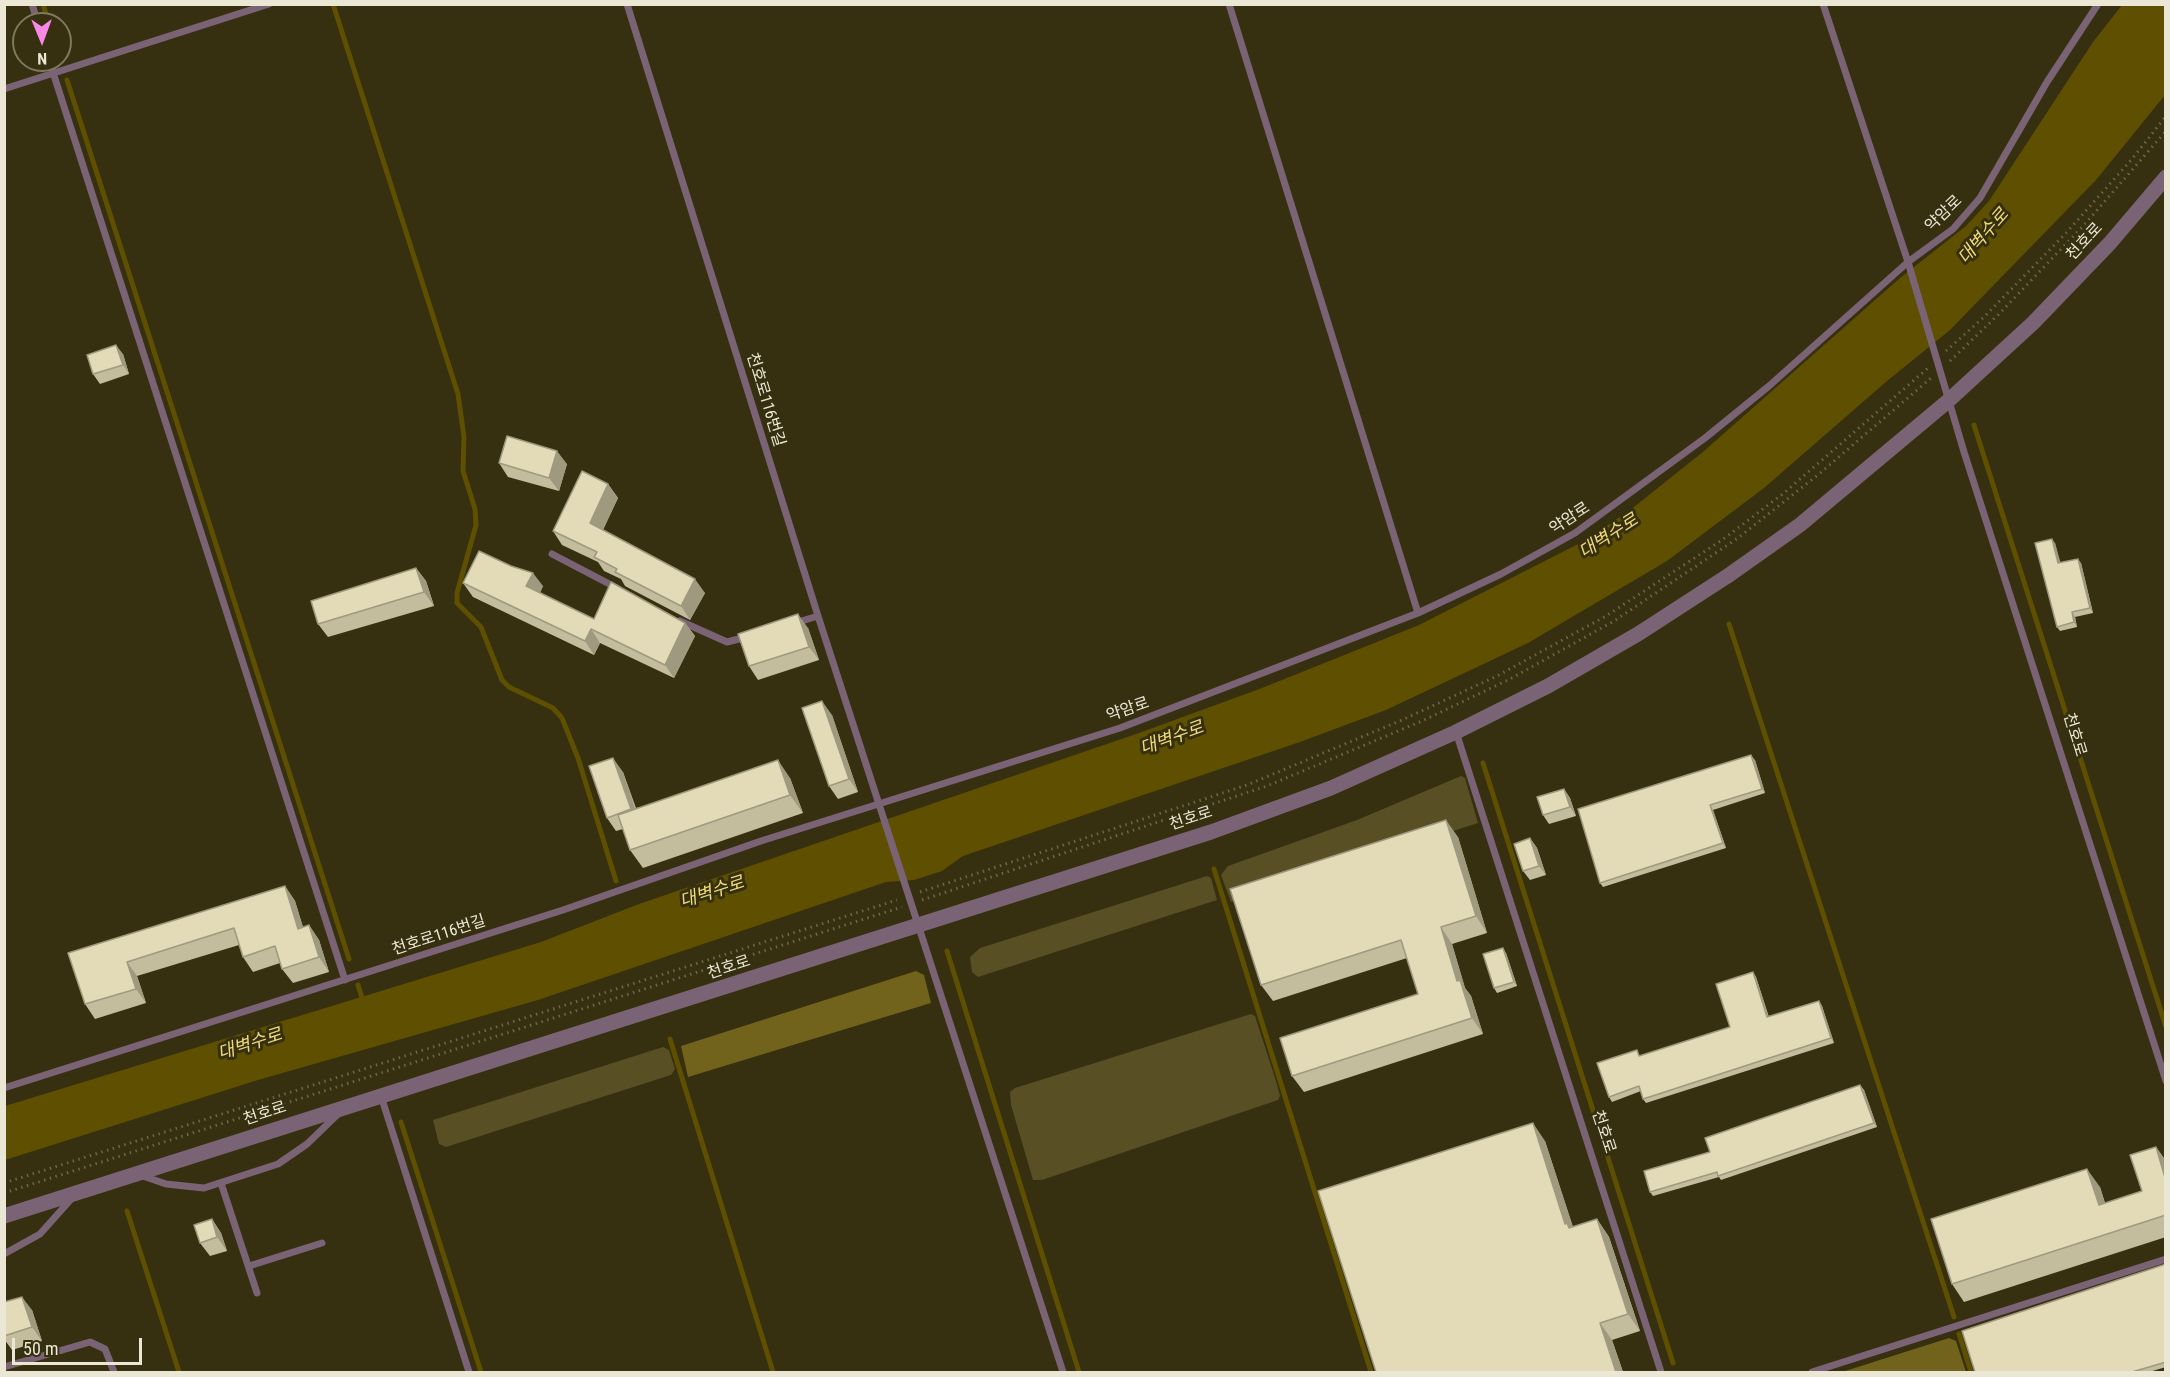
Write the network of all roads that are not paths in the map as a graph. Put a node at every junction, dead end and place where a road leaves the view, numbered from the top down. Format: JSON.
{"nodes":[{"id":1,"x":270,"y":4,"type":"edge"},
{"id":2,"x":627,"y":4,"type":"edge"},
{"id":3,"x":1229,"y":4,"type":"edge"},
{"id":4,"x":1823,"y":4,"type":"edge"},
{"id":5,"x":2098,"y":4,"type":"edge"},
{"id":6,"x":54,"y":74,"type":"junction"},
{"id":7,"x":4,"y":89,"type":"edge"},
{"id":8,"x":2166,"y":177,"type":"edge"},
{"id":9,"x":1909,"y":265,"type":"junction"},
{"id":10,"x":1948,"y":401,"type":"junction"},
{"id":11,"x":552,"y":554,"type":"dead end"},
{"id":12,"x":628,"y":594,"type":"edge"},
{"id":13,"x":1418,"y":613,"type":"junction"},
{"id":14,"x":818,"y":616,"type":"junction"},
{"id":15,"x":676,"y":619,"type":"edge"},
{"id":16,"x":784,"y":626,"type":"edge"},
{"id":17,"x":750,"y":636,"type":"edge"},
{"id":18,"x":1456,"y":732,"type":"junction"},
{"id":19,"x":881,"y":805,"type":"junction"},
{"id":20,"x":920,"y":926,"type":"junction"},
{"id":21,"x":345,"y":980,"type":"junction"},
{"id":22,"x":2166,"y":1081,"type":"edge"},
{"id":23,"x":4,"y":1088,"type":"edge"},
{"id":24,"x":381,"y":1096,"type":"junction"},
{"id":25,"x":345,"y":1108,"type":"junction"},
{"id":26,"x":137,"y":1174,"type":"junction"},
{"id":27,"x":221,"y":1183,"type":"junction"},
{"id":28,"x":75,"y":1193,"type":"junction"},
{"id":29,"x":4,"y":1216,"type":"edge"},
{"id":30,"x":322,"y":1243,"type":"dead end"},
{"id":31,"x":4,"y":1254,"type":"edge"},
{"id":32,"x":2166,"y":1259,"type":"edge"},
{"id":33,"x":249,"y":1266,"type":"junction"},
{"id":34,"x":257,"y":1293,"type":"dead end"},
{"id":35,"x":4,"y":1367,"type":"edge"},
{"id":36,"x":114,"y":1372,"type":"edge"},
{"id":37,"x":469,"y":1372,"type":"edge"},
{"id":38,"x":1063,"y":1372,"type":"edge"},
{"id":39,"x":1661,"y":1372,"type":"edge"},
{"id":40,"x":1812,"y":1372,"type":"edge"}],
"edges":[{"from":1,"to":6,"type":"lane"},
{"from":2,"to":14,"type":"lane","name":"천호로116번길"},
{"from":3,"to":13,"type":"lane"},
{"from":4,"to":9,"type":"lane"},
{"from":5,"to":9,"type":"lane","name":"약암로"},
{"from":6,"to":7,"type":"lane"},
{"from":6,"to":21,"type":"lane"},
{"from":8,"to":10,"type":"street","name":"천호로"},
{"from":9,"to":10,"type":"lane"},
{"from":9,"to":13,"type":"lane","name":"약암로"},
{"from":10,"to":18,"type":"street","name":"천호로"},
{"from":10,"to":22,"type":"lane","name":"천호로"},
{"from":11,"to":12,"type":"lane"},
{"from":13,"to":19,"type":"lane","name":"약암로"},
{"from":14,"to":16,"type":"lane"},
{"from":14,"to":19,"type":"lane","name":"천호로116번길"},
{"from":15,"to":17,"type":"lane"},
{"from":18,"to":20,"type":"street","name":"천호로"},
{"from":18,"to":39,"type":"lane","name":"천호로"},
{"from":19,"to":20,"type":"lane","name":"천호로116번길"},
{"from":19,"to":21,"type":"lane","name":"천호로116번길"},
{"from":20,"to":24,"type":"street","name":"천호로"},
{"from":20,"to":38,"type":"lane","name":"천호로116번길"},
{"from":21,"to":23,"type":"lane","name":"천호로116번길"},
{"from":24,"to":25,"type":"street","name":"천호로"},
{"from":24,"to":37,"type":"lane"},
{"from":25,"to":26,"type":"street","name":"천호로"},
{"from":25,"to":27,"type":"lane"},
{"from":26,"to":27,"type":"lane"},
{"from":26,"to":28,"type":"street","name":"천호로"},
{"from":27,"to":33,"type":"lane"},
{"from":28,"to":29,"type":"street","name":"천호로"},
{"from":28,"to":31,"type":"lane"},
{"from":30,"to":33,"type":"lane"},
{"from":32,"to":40,"type":"lane"},
{"from":33,"to":34,"type":"lane"},
{"from":35,"to":36,"type":"lane"}]}
